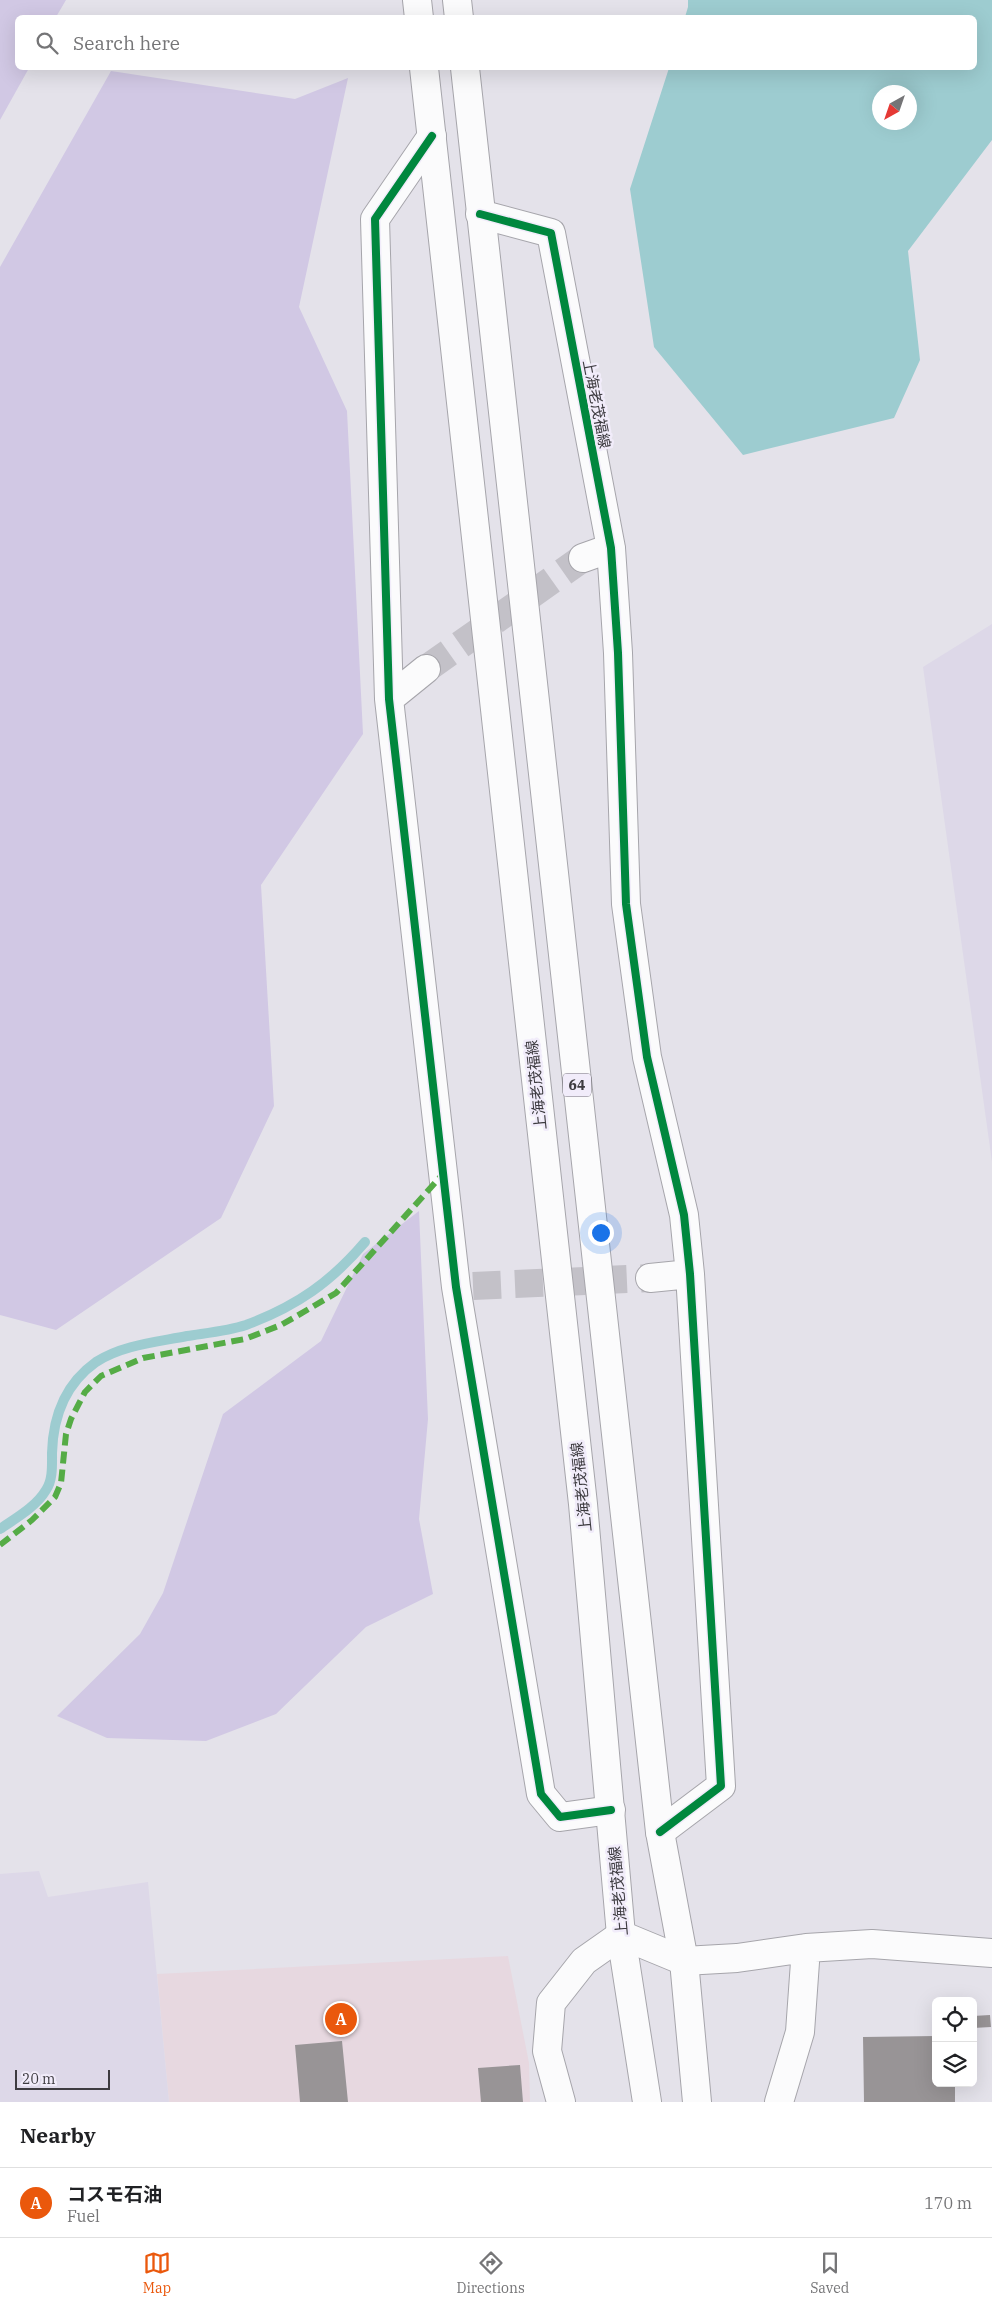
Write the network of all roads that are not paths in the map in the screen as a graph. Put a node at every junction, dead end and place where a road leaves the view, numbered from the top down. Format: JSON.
{"nodes":[{"id":1,"x":417,"y":0,"type":"edge"},
{"id":2,"x":457,"y":0,"type":"edge"},
{"id":3,"x":419,"y":15,"type":"edge"},
{"id":4,"x":459,"y":15,"type":"edge"},
{"id":5,"x":424,"y":70,"type":"edge"},
{"id":6,"x":464,"y":70,"type":"edge"},
{"id":7,"x":432,"y":136,"type":"junction"},
{"id":8,"x":480,"y":214,"type":"junction"},
{"id":9,"x":611,"y":548,"type":"junction"},
{"id":10,"x":583,"y":558,"type":"tunnel mouth"},
{"id":11,"x":426,"y":669,"type":"tunnel mouth"},
{"id":12,"x":389,"y":699,"type":"junction"},
{"id":13,"x":690,"y":1274,"type":"junction"},
{"id":14,"x":650,"y":1278,"type":"tunnel mouth"},
{"id":15,"x":611,"y":1810,"type":"junction"},
{"id":16,"x":660,"y":1832,"type":"junction"},
{"id":17,"x":621,"y":1934,"type":"junction"},
{"id":18,"x":806,"y":1948,"type":"junction"},
{"id":19,"x":992,"y":1953,"type":"edge"},
{"id":20,"x":684,"y":1961,"type":"junction"},
{"id":21,"x":561,"y":2102,"type":"edge"},
{"id":22,"x":647,"y":2102,"type":"edge"},
{"id":23,"x":698,"y":2102,"type":"edge"},
{"id":24,"x":779,"y":2102,"type":"edge"}],
"edges":[{"from":1,"to":3,"type":"street"},
{"from":2,"to":4,"type":"street"},
{"from":5,"to":7,"type":"street","name":"上海老茂福線"},
{"from":6,"to":8,"type":"street","number":"64"},
{"from":7,"to":12,"type":"street"},
{"from":7,"to":15,"type":"street","name":"上海老茂福線"},
{"from":8,"to":9,"type":"street","name":"上海老茂福線"},
{"from":8,"to":16,"type":"street","number":"64"},
{"from":9,"to":10,"type":"street"},
{"from":9,"to":13,"type":"street","name":"上海老茂福線"},
{"from":11,"to":12,"type":"street"},
{"from":12,"to":15,"type":"street"},
{"from":13,"to":14,"type":"street"},
{"from":13,"to":16,"type":"street","name":"上海老茂福線"},
{"from":15,"to":17,"type":"street","name":"上海老茂福線"},
{"from":16,"to":20,"type":"street","number":"64"},
{"from":17,"to":20,"type":"street"},
{"from":17,"to":21,"type":"street"},
{"from":17,"to":22,"type":"street","name":"上海老茂福線"},
{"from":18,"to":19,"type":"street"},
{"from":18,"to":20,"type":"street"},
{"from":18,"to":24,"type":"street"},
{"from":20,"to":23,"type":"street","number":"64"}]}
